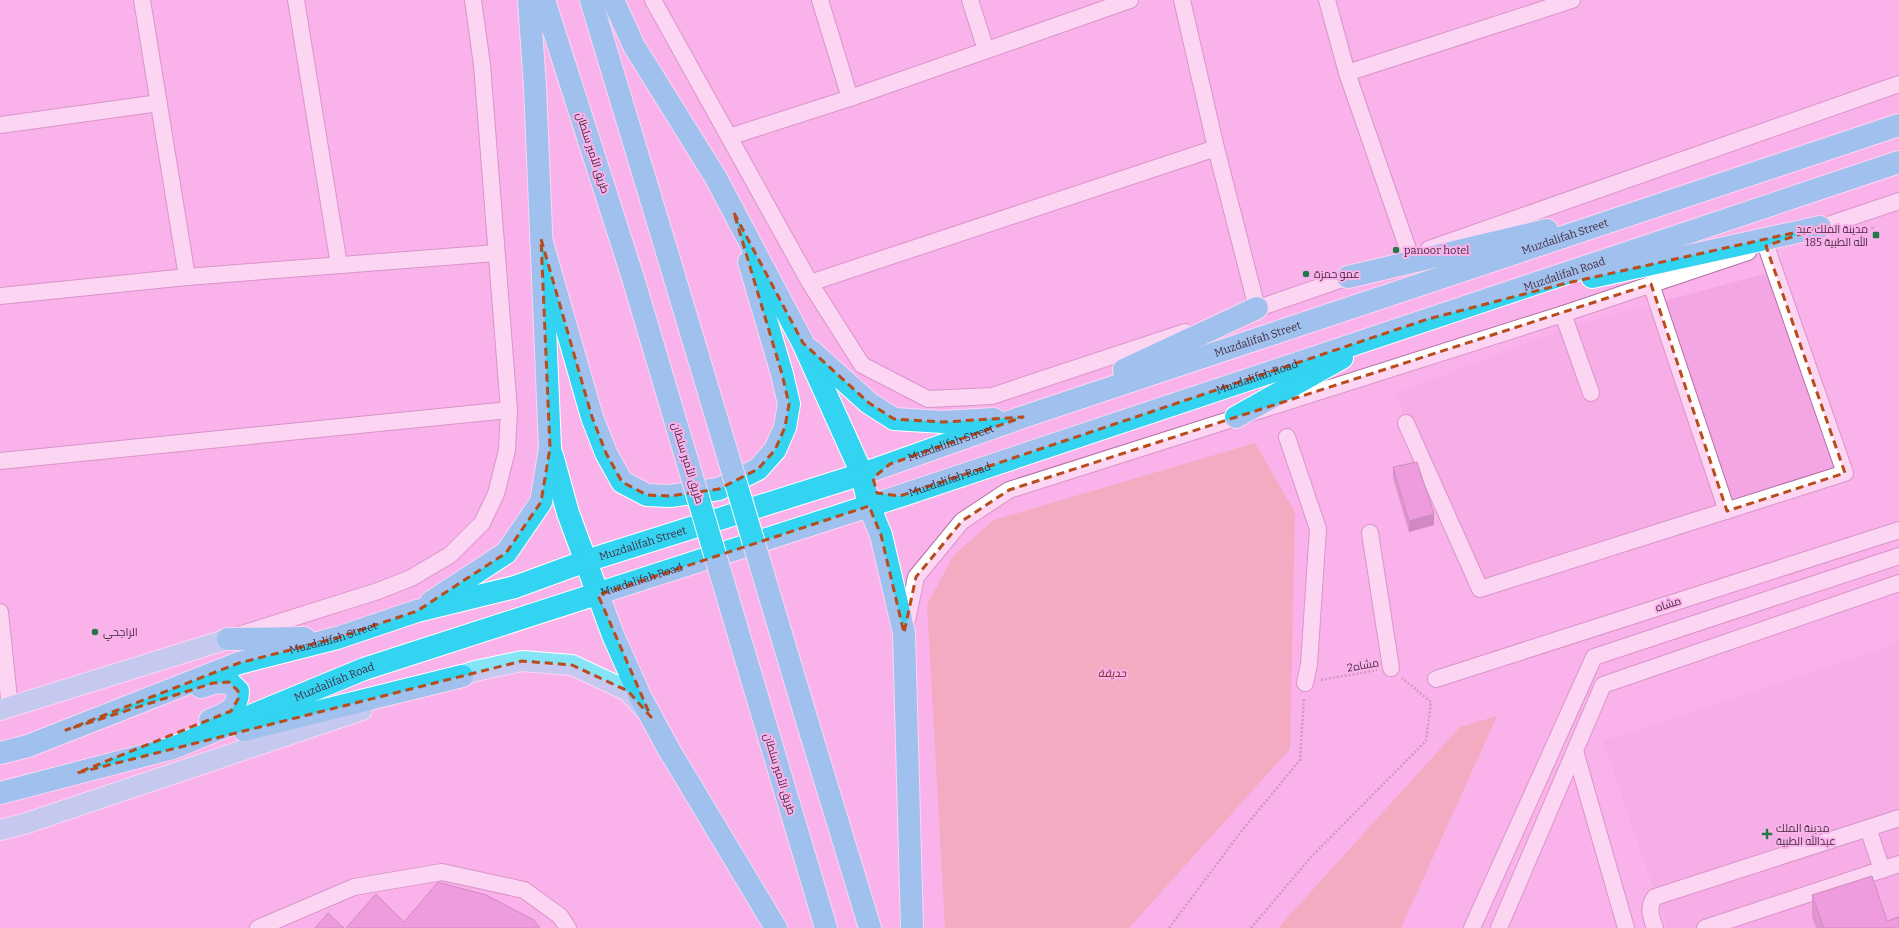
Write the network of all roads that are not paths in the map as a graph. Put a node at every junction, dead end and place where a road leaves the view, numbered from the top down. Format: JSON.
{"nodes":[{"id":1,"x":142,"y":0,"type":"edge"},
{"id":2,"x":296,"y":0,"type":"edge"},
{"id":3,"x":473,"y":0,"type":"edge"},
{"id":4,"x":529,"y":0,"type":"edge"},
{"id":5,"x":544,"y":0,"type":"edge"},
{"id":6,"x":591,"y":0,"type":"edge"},
{"id":7,"x":613,"y":0,"type":"edge"},
{"id":8,"x":653,"y":0,"type":"edge"},
{"id":9,"x":820,"y":0,"type":"edge"},
{"id":10,"x":970,"y":0,"type":"edge"},
{"id":11,"x":1130,"y":0,"type":"edge"},
{"id":12,"x":1182,"y":0,"type":"edge"},
{"id":13,"x":1327,"y":0,"type":"edge"},
{"id":14,"x":1572,"y":0,"type":"edge"},
{"id":15,"x":986,"y":50,"type":"junction"},
{"id":16,"x":1347,"y":73,"type":"junction"},
{"id":17,"x":1899,"y":84,"type":"edge"},
{"id":18,"x":850,"y":98,"type":"junction"},
{"id":19,"x":159,"y":103,"type":"junction"},
{"id":20,"x":0,"y":125,"type":"edge"},
{"id":21,"x":1899,"y":125,"type":"edge"},
{"id":22,"x":729,"y":137,"type":"junction"},
{"id":23,"x":1216,"y":148,"type":"junction"},
{"id":24,"x":1899,"y":162,"type":"edge"},
{"id":25,"x":1694,"y":195,"type":"junction"},
{"id":26,"x":1899,"y":201,"type":"edge"},
{"id":27,"x":734,"y":213,"type":"junction"},
{"id":28,"x":1820,"y":227,"type":"junction"},
{"id":29,"x":541,"y":239,"type":"junction"},
{"id":30,"x":1766,"y":246,"type":"junction"},
{"id":31,"x":496,"y":253,"type":"junction"},
{"id":32,"x":1410,"y":255,"type":"junction"},
{"id":33,"x":339,"y":265,"type":"junction"},
{"id":34,"x":188,"y":277,"type":"junction"},
{"id":35,"x":1348,"y":277,"type":"junction"},
{"id":36,"x":810,"y":283,"type":"junction"},
{"id":37,"x":1651,"y":284,"type":"junction"},
{"id":38,"x":0,"y":296,"type":"edge"},
{"id":39,"x":1257,"y":308,"type":"junction"},
{"id":40,"x":1563,"y":314,"type":"junction"},
{"id":41,"x":1428,"y":319,"type":"junction"},
{"id":42,"x":1387,"y":333,"type":"junction"},
{"id":43,"x":803,"y":343,"type":"junction"},
{"id":44,"x":1591,"y":393,"type":"dead end"},
{"id":45,"x":509,"y":410,"type":"junction"},
{"id":46,"x":1023,"y":417,"type":"junction"},
{"id":47,"x":1236,"y":417,"type":"junction"},
{"id":48,"x":1406,"y":423,"type":"dead end"},
{"id":49,"x":1287,"y":437,"type":"dead end"},
{"id":50,"x":550,"y":448,"type":"junction"},
{"id":51,"x":0,"y":461,"type":"edge"},
{"id":52,"x":890,"y":464,"type":"junction"},
{"id":53,"x":862,"y":474,"type":"junction"},
{"id":54,"x":900,"y":496,"type":"junction"},
{"id":55,"x":869,"y":506,"type":"junction"},
{"id":56,"x":1727,"y":511,"type":"junction"},
{"id":57,"x":1899,"y":530,"type":"edge"},
{"id":58,"x":1370,"y":533,"type":"dead end"},
{"id":59,"x":1899,"y":556,"type":"edge"},
{"id":60,"x":586,"y":561,"type":"junction"},
{"id":61,"x":561,"y":570,"type":"junction"},
{"id":62,"x":1899,"y":583,"type":"edge"},
{"id":63,"x":598,"y":594,"type":"junction"},
{"id":64,"x":569,"y":604,"type":"junction"},
{"id":65,"x":417,"y":611,"type":"junction"},
{"id":66,"x":0,"y":612,"type":"edge"},
{"id":67,"x":904,"y":633,"type":"junction"},
{"id":68,"x":337,"y":638,"type":"junction"},
{"id":69,"x":228,"y":639,"type":"junction"},
{"id":70,"x":1391,"y":668,"type":"road end"},
{"id":71,"x":462,"y":676,"type":"junction"},
{"id":72,"x":1436,"y":679,"type":"dead end"},
{"id":73,"x":1305,"y":683,"type":"road end"},
{"id":74,"x":5,"y":709,"type":"edge"},
{"id":75,"x":651,"y":717,"type":"junction"},
{"id":76,"x":66,"y":730,"type":"junction"},
{"id":77,"x":173,"y":748,"type":"junction"},
{"id":78,"x":1575,"y":751,"type":"junction"},
{"id":79,"x":0,"y":753,"type":"edge"},
{"id":80,"x":77,"y":773,"type":"junction"},
{"id":81,"x":0,"y":792,"type":"edge"},
{"id":82,"x":1899,"y":818,"type":"edge"},
{"id":83,"x":1868,"y":828,"type":"junction"},
{"id":84,"x":0,"y":830,"type":"edge"},
{"id":85,"x":1899,"y":864,"type":"edge"},
{"id":86,"x":1882,"y":870,"type":"junction"},
{"id":87,"x":258,"y":928,"type":"edge"},
{"id":88,"x":568,"y":928,"type":"edge"},
{"id":89,"x":776,"y":928,"type":"edge"},
{"id":90,"x":826,"y":928,"type":"edge"},
{"id":91,"x":870,"y":928,"type":"edge"},
{"id":92,"x":912,"y":928,"type":"edge"},
{"id":93,"x":1472,"y":928,"type":"edge"},
{"id":94,"x":1499,"y":928,"type":"edge"},
{"id":95,"x":1626,"y":928,"type":"edge"},
{"id":96,"x":1655,"y":928,"type":"edge"},
{"id":97,"x":1705,"y":928,"type":"edge"}],
"edges":[{"from":1,"to":19,"type":"street"},
{"from":2,"to":33,"type":"street"},
{"from":3,"to":31,"type":"street"},
{"from":4,"to":29,"type":"highway"},
{"from":5,"to":90,"type":"highway","name":"طريق الأمير سلطان","bridge":true},
{"from":6,"to":91,"type":"highway","bridge":true},
{"from":7,"to":27,"type":"highway"},
{"from":8,"to":22,"type":"street"},
{"from":9,"to":18,"type":"street"},
{"from":10,"to":15,"type":"street"},
{"from":11,"to":15,"type":"street"},
{"from":12,"to":23,"type":"street"},
{"from":13,"to":16,"type":"street"},
{"from":14,"to":16,"type":"street"},
{"from":15,"to":18,"type":"street"},
{"from":16,"to":32,"type":"street"},
{"from":17,"to":32,"type":"street"},
{"from":18,"to":22,"type":"street"},
{"from":19,"to":20,"type":"street"},
{"from":19,"to":34,"type":"street"},
{"from":21,"to":25,"type":"highway","name":"Muzdalifah Street"},
{"from":22,"to":36,"type":"street"},
{"from":23,"to":36,"type":"street"},
{"from":23,"to":39,"type":"street"},
{"from":24,"to":41,"type":"highway","name":"Muzdalifah Road"},
{"from":25,"to":35,"type":"highway"},
{"from":25,"to":46,"type":"highway","name":"Muzdalifah Street"},
{"from":26,"to":28,"type":"street"},
{"from":27,"to":29,"type":"highway"},
{"from":27,"to":43,"type":"highway"},
{"from":28,"to":30,"type":"street"},
{"from":28,"to":41,"type":"highway"},
{"from":29,"to":50,"type":"highway"},
{"from":30,"to":37,"type":"street"},
{"from":30,"to":56,"type":"street"},
{"from":31,"to":33,"type":"street"},
{"from":31,"to":45,"type":"street"},
{"from":32,"to":35,"type":"street"},
{"from":33,"to":34,"type":"street"},
{"from":34,"to":38,"type":"street"},
{"from":35,"to":39,"type":"street"},
{"from":36,"to":39,"type":"street"},
{"from":37,"to":40,"type":"street"},
{"from":37,"to":56,"type":"street"},
{"from":39,"to":46,"type":"highway"},
{"from":40,"to":44,"type":"street"},
{"from":40,"to":47,"type":"street"},
{"from":41,"to":42,"type":"highway","name":"Muzdalifah Road"},
{"from":42,"to":47,"type":"highway"},
{"from":42,"to":54,"type":"highway","name":"Muzdalifah Road"},
{"from":43,"to":46,"type":"highway"},
{"from":43,"to":53,"type":"highway"},
{"from":45,"to":51,"type":"street"},
{"from":45,"to":69,"type":"street"},
{"from":46,"to":52,"type":"highway","name":"Muzdalifah Street"},
{"from":47,"to":67,"type":"street"},
{"from":48,"to":56,"type":"street"},
{"from":49,"to":73,"type":"street"},
{"from":50,"to":60,"type":"highway"},
{"from":50,"to":65,"type":"highway"},
{"from":52,"to":53,"type":"highway","name":"Muzdalifah Street"},
{"from":52,"to":54,"type":"highway"},
{"from":53,"to":55,"type":"highway"},
{"from":53,"to":60,"type":"highway","name":"Muzdalifah Street"},
{"from":54,"to":55,"type":"highway","name":"Muzdalifah Road"},
{"from":55,"to":63,"type":"highway","name":"Muzdalifah Road"},
{"from":55,"to":67,"type":"highway"},
{"from":57,"to":72,"type":"street","name":"مشاه"},
{"from":58,"to":70,"type":"street"},
{"from":59,"to":93,"type":"street"},
{"from":60,"to":61,"type":"highway","name":"Muzdalifah Street"},
{"from":60,"to":63,"type":"highway"},
{"from":61,"to":64,"type":"highway"},
{"from":61,"to":65,"type":"highway","name":"Muzdalifah Street"},
{"from":62,"to":78,"type":"street"},
{"from":63,"to":64,"type":"highway","name":"Muzdalifah Road"},
{"from":63,"to":75,"type":"highway"},
{"from":64,"to":77,"type":"highway","name":"Muzdalifah Road"},
{"from":65,"to":68,"type":"highway","name":"Muzdalifah Street"},
{"from":66,"to":74,"type":"street"},
{"from":67,"to":92,"type":"highway"},
{"from":68,"to":69,"type":"highway"},
{"from":68,"to":76,"type":"highway","name":"Muzdalifah Street"},
{"from":69,"to":74,"type":"main road"},
{"from":71,"to":75,"type":"main road"},
{"from":71,"to":77,"type":"highway"},
{"from":71,"to":84,"type":"main road"},
{"from":75,"to":89,"type":"highway"},
{"from":76,"to":79,"type":"highway","name":"Muzdalifah Street"},
{"from":76,"to":80,"type":"highway"},
{"from":77,"to":80,"type":"highway","name":"Muzdalifah Road"},
{"from":78,"to":94,"type":"street"},
{"from":78,"to":95,"type":"street"},
{"from":80,"to":81,"type":"highway","name":"Muzdalifah Road"},
{"from":82,"to":83,"type":"street"},
{"from":83,"to":86,"type":"street"},
{"from":83,"to":96,"type":"street"},
{"from":85,"to":86,"type":"street"},
{"from":86,"to":97,"type":"street"},
{"from":87,"to":88,"type":"street"}]}
